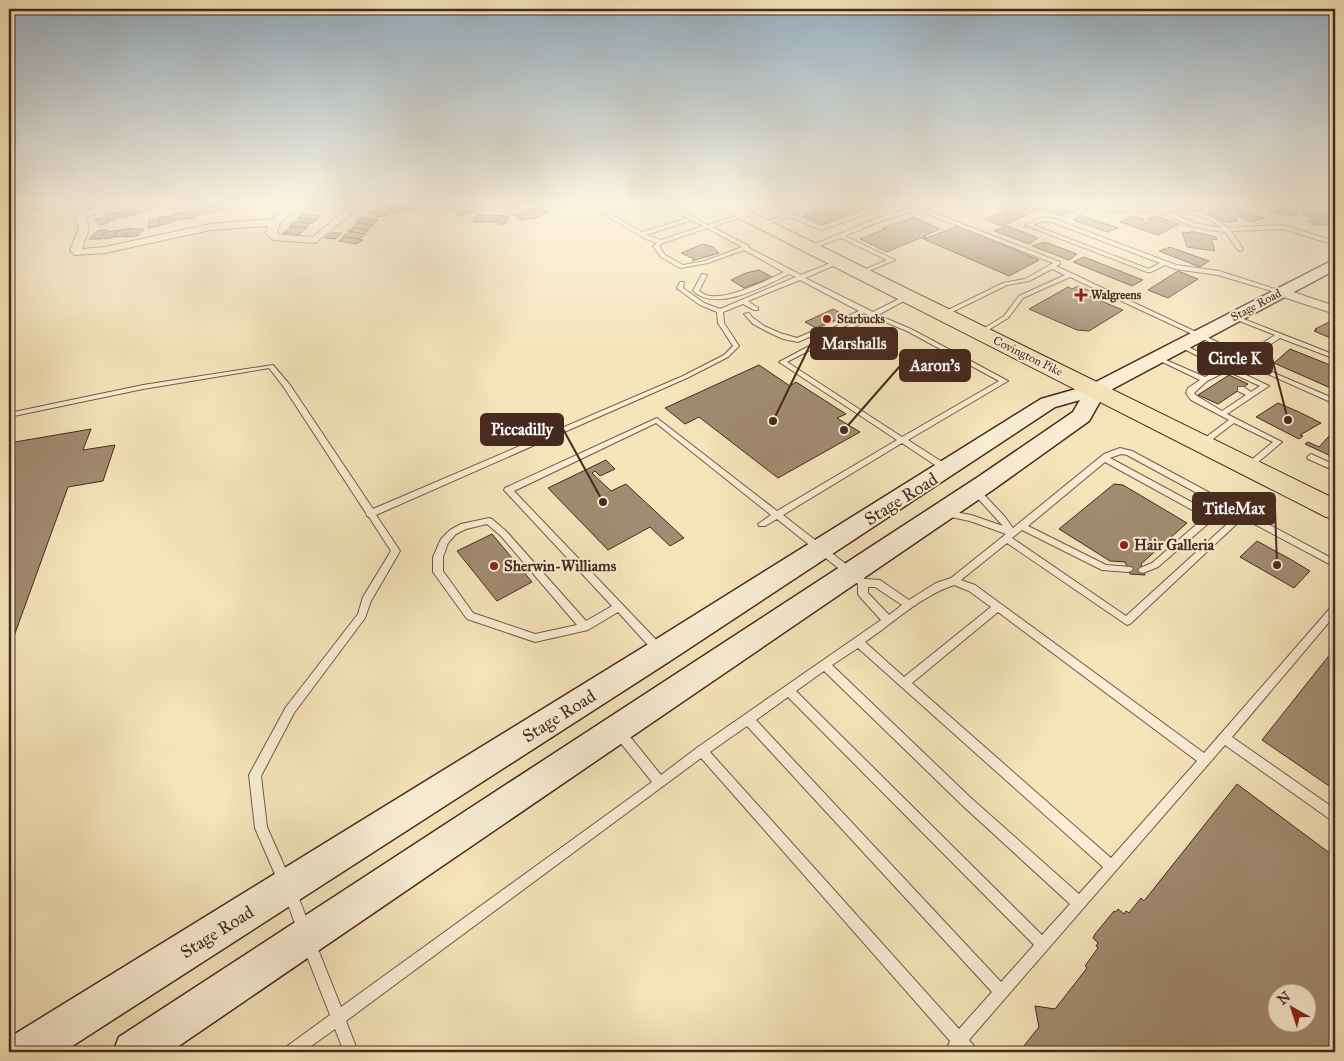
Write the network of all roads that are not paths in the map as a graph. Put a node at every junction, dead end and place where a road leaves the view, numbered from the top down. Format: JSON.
{"nodes":[{"id":1,"x":661,"y":253,"type":"edge"},
{"id":2,"x":732,"y":253,"type":"edge"},
{"id":3,"x":752,"y":253,"type":"edge"},
{"id":4,"x":824,"y":253,"type":"edge"},
{"id":5,"x":876,"y":253,"type":"edge"},
{"id":6,"x":1031,"y":253,"type":"edge"},
{"id":7,"x":1100,"y":253,"type":"edge"},
{"id":8,"x":1138,"y":253,"type":"edge"},
{"id":9,"x":840,"y":261,"type":"junction"},
{"id":10,"x":1165,"y":263,"type":"junction"},
{"id":11,"x":1335,"y":264,"type":"edge"},
{"id":12,"x":1052,"y":266,"type":"junction"},
{"id":13,"x":788,"y":272,"type":"junction"},
{"id":14,"x":862,"y":272,"type":"junction"},
{"id":15,"x":704,"y":275,"type":"dead end"},
{"id":16,"x":1070,"y":275,"type":"junction"},
{"id":17,"x":800,"y":278,"type":"junction"},
{"id":18,"x":682,"y":283,"type":"dead end"},
{"id":19,"x":1281,"y":292,"type":"junction"},
{"id":20,"x":909,"y":296,"type":"junction"},
{"id":21,"x":743,"y":301,"type":"junction"},
{"id":22,"x":1335,"y":310,"type":"edge"},
{"id":23,"x":720,"y":311,"type":"junction"},
{"id":24,"x":864,"y":311,"type":"junction"},
{"id":25,"x":747,"y":314,"type":"joint"},
{"id":26,"x":944,"y":314,"type":"junction"},
{"id":27,"x":874,"y":316,"type":"junction"},
{"id":28,"x":1234,"y":317,"type":"junction"},
{"id":29,"x":776,"y":332,"type":"joint"},
{"id":30,"x":980,"y":332,"type":"junction"},
{"id":31,"x":1199,"y":335,"type":"junction"},
{"id":32,"x":1280,"y":335,"type":"junction"},
{"id":33,"x":1180,"y":345,"type":"junction"},
{"id":34,"x":1335,"y":357,"type":"edge"},
{"id":35,"x":1157,"y":358,"type":"junction"},
{"id":36,"x":1246,"y":358,"type":"junction"},
{"id":37,"x":1227,"y":368,"type":"junction"},
{"id":38,"x":1213,"y":376,"type":"junction"},
{"id":39,"x":1222,"y":380,"type":"dead end"},
{"id":40,"x":1202,"y":382,"type":"junction"},
{"id":41,"x":1097,"y":389,"type":"junction"},
{"id":42,"x":1208,"y":389,"type":"dead end"},
{"id":43,"x":1241,"y":389,"type":"dead end"},
{"id":44,"x":1252,"y":395,"type":"junction"},
{"id":45,"x":1227,"y":398,"type":"dead end"},
{"id":46,"x":1335,"y":402,"type":"edge"},
{"id":47,"x":1238,"y":404,"type":"junction"},
{"id":48,"x":1222,"y":414,"type":"junction"},
{"id":49,"x":9,"y":415,"type":"edge"},
{"id":50,"x":1234,"y":420,"type":"junction"},
{"id":51,"x":902,"y":440,"type":"junction"},
{"id":52,"x":1202,"y":443,"type":"junction"},
{"id":53,"x":1311,"y":457,"type":"dead end"},
{"id":54,"x":1105,"y":458,"type":"junction"},
{"id":55,"x":1248,"y":466,"type":"junction"},
{"id":56,"x":1335,"y":468,"type":"edge"},
{"id":57,"x":947,"y":469,"type":"junction"},
{"id":58,"x":976,"y":490,"type":"junction"},
{"id":59,"x":1225,"y":504,"type":"junction"},
{"id":60,"x":1335,"y":510,"type":"edge"},
{"id":61,"x":941,"y":513,"type":"junction"},
{"id":62,"x":370,"y":514,"type":"junction"},
{"id":63,"x":1243,"y":514,"type":"junction"},
{"id":64,"x":778,"y":515,"type":"junction"},
{"id":65,"x":1211,"y":516,"type":"junction"},
{"id":66,"x":762,"y":524,"type":"dead end"},
{"id":67,"x":1021,"y":526,"type":"junction"},
{"id":68,"x":1009,"y":536,"type":"junction"},
{"id":69,"x":821,"y":549,"type":"junction"},
{"id":70,"x":1335,"y":564,"type":"edge"},
{"id":71,"x":1128,"y":569,"type":"dead end"},
{"id":72,"x":1143,"y":570,"type":"dead end"},
{"id":73,"x":857,"y":578,"type":"junction"},
{"id":74,"x":954,"y":581,"type":"junction"},
{"id":75,"x":910,"y":605,"type":"junction"},
{"id":76,"x":998,"y":607,"type":"junction"},
{"id":77,"x":617,"y":608,"type":"junction"},
{"id":78,"x":1335,"y":609,"type":"edge"},
{"id":79,"x":888,"y":621,"type":"junction"},
{"id":80,"x":585,"y":627,"type":"junction"},
{"id":81,"x":858,"y":642,"type":"junction"},
{"id":82,"x":660,"y":652,"type":"junction"},
{"id":83,"x":825,"y":666,"type":"junction"},
{"id":84,"x":904,"y":683,"type":"junction"},
{"id":85,"x":788,"y":691,"type":"junction"},
{"id":86,"x":748,"y":719,"type":"junction"},
{"id":87,"x":617,"y":730,"type":"junction"},
{"id":88,"x":1224,"y":738,"type":"junction"},
{"id":89,"x":702,"y":751,"type":"junction"},
{"id":90,"x":1205,"y":760,"type":"junction"},
{"id":91,"x":660,"y":783,"type":"junction"},
{"id":92,"x":1335,"y":816,"type":"edge"},
{"id":93,"x":1111,"y":866,"type":"junction"},
{"id":94,"x":288,"y":888,"type":"junction"},
{"id":95,"x":1079,"y":903,"type":"junction"},
{"id":96,"x":307,"y":938,"type":"junction"},
{"id":97,"x":1043,"y":944,"type":"junction"},
{"id":98,"x":1001,"y":992,"type":"junction"},
{"id":99,"x":337,"y":1018,"type":"junction"},
{"id":100,"x":955,"y":1046,"type":"edge"},
{"id":101,"x":25,"y":1052,"type":"edge"},
{"id":102,"x":134,"y":1052,"type":"edge"},
{"id":103,"x":291,"y":1052,"type":"edge"},
{"id":104,"x":350,"y":1052,"type":"edge"},
{"id":105,"x":970,"y":1052,"type":"edge"}],
"edges":[{"from":1,"to":2,"type":"lane"},
{"from":3,"to":13,"type":"lane"},
{"from":4,"to":9,"type":"main road","name":"Covington Pike"},
{"from":5,"to":14,"type":"lane"},
{"from":6,"to":12,"type":"lane"},
{"from":7,"to":10,"type":"lane"},
{"from":8,"to":10,"type":"lane"},
{"from":9,"to":14,"type":"main road","name":"Covington Pike"},
{"from":9,"to":17,"type":"lane"},
{"from":10,"to":19,"type":"lane"},
{"from":11,"to":19,"type":"main road","name":"Stage Road"},
{"from":12,"to":16,"type":"lane"},
{"from":12,"to":26,"type":"lane"},
{"from":13,"to":15,"type":"lane"},
{"from":13,"to":17,"type":"lane"},
{"from":14,"to":20,"type":"main road","name":"Covington Pike"},
{"from":16,"to":30,"type":"lane"},
{"from":16,"to":31,"type":"lane"},
{"from":17,"to":21,"type":"lane"},
{"from":17,"to":24,"type":"lane"},
{"from":18,"to":23,"type":"lane"},
{"from":19,"to":22,"type":"street"},
{"from":19,"to":28,"type":"main road","name":"Stage Road"},
{"from":20,"to":26,"type":"main road","name":"Covington Pike"},
{"from":20,"to":27,"type":"lane"},
{"from":21,"to":23,"type":"lane"},
{"from":21,"to":25,"type":"lane"},
{"from":23,"to":62,"type":"lane"},
{"from":24,"to":27,"type":"lane"},
{"from":24,"to":29,"type":"lane"},
{"from":25,"to":29,"type":"lane"},
{"from":26,"to":30,"type":"main road","name":"Covington Pike"},
{"from":27,"to":51,"type":"lane"},
{"from":27,"to":51,"type":"lane"},
{"from":28,"to":31,"type":"main road","name":"Stage Road"},
{"from":28,"to":32,"type":"lane"},
{"from":30,"to":41,"type":"main road","name":"Covington Pike"},
{"from":31,"to":33,"type":"main road","name":"Stage Road"},
{"from":31,"to":36,"type":"lane"},
{"from":32,"to":34,"type":"lane"},
{"from":32,"to":36,"type":"lane"},
{"from":33,"to":35,"type":"main road","name":"Stage Road"},
{"from":33,"to":37,"type":"lane"},
{"from":35,"to":40,"type":"lane"},
{"from":35,"to":41,"type":"main road","name":"Stage Road"},
{"from":36,"to":46,"type":"lane"},
{"from":37,"to":38,"type":"lane"},
{"from":37,"to":44,"type":"lane"},
{"from":38,"to":39,"type":"lane"},
{"from":38,"to":40,"type":"lane"},
{"from":40,"to":42,"type":"lane"},
{"from":40,"to":48,"type":"lane"},
{"from":41,"to":52,"type":"main road","name":"Covington Pike"},
{"from":41,"to":57,"type":"main road","name":"Stage Road"},
{"from":41,"to":58,"type":"main road","name":"Stage Road"},
{"from":43,"to":44,"type":"lane"},
{"from":44,"to":47,"type":"lane"},
{"from":45,"to":47,"type":"lane"},
{"from":47,"to":48,"type":"lane"},
{"from":48,"to":50,"type":"lane"},
{"from":49,"to":62,"type":"lane"},
{"from":50,"to":52,"type":"lane"},
{"from":50,"to":55,"type":"lane"},
{"from":51,"to":57,"type":"lane"},
{"from":51,"to":64,"type":"lane"},
{"from":52,"to":55,"type":"main road","name":"Covington Pike"},
{"from":53,"to":56,"type":"lane"},
{"from":54,"to":59,"type":"lane"},
{"from":54,"to":65,"type":"lane"},
{"from":54,"to":67,"type":"lane"},
{"from":55,"to":60,"type":"main road","name":"Covington Pike"},
{"from":57,"to":69,"type":"main road","name":"Stage Road"},
{"from":58,"to":61,"type":"main road","name":"Stage Road"},
{"from":58,"to":68,"type":"lane"},
{"from":59,"to":63,"type":"lane"},
{"from":59,"to":65,"type":"lane"},
{"from":61,"to":68,"type":"lane"},
{"from":61,"to":73,"type":"main road","name":"Stage Road"},
{"from":62,"to":94,"type":"lane"},
{"from":63,"to":68,"type":"lane"},
{"from":63,"to":70,"type":"lane"},
{"from":64,"to":66,"type":"lane"},
{"from":64,"to":69,"type":"lane"},
{"from":64,"to":77,"type":"lane"},
{"from":65,"to":72,"type":"lane"},
{"from":67,"to":68,"type":"lane"},
{"from":67,"to":71,"type":"lane"},
{"from":68,"to":74,"type":"lane"},
{"from":69,"to":73,"type":"lane"},
{"from":69,"to":82,"type":"main road","name":"Stage Road"},
{"from":73,"to":75,"type":"lane"},
{"from":73,"to":79,"type":"lane"},
{"from":73,"to":87,"type":"main road","name":"Stage Road"},
{"from":74,"to":75,"type":"lane"},
{"from":74,"to":76,"type":"lane"},
{"from":75,"to":79,"type":"lane"},
{"from":76,"to":84,"type":"lane"},
{"from":76,"to":90,"type":"lane"},
{"from":77,"to":80,"type":"lane"},
{"from":77,"to":82,"type":"lane"},
{"from":78,"to":88,"type":"lane"},
{"from":79,"to":81,"type":"lane"},
{"from":80,"to":80,"type":"lane"},
{"from":81,"to":83,"type":"lane"},
{"from":81,"to":84,"type":"lane"},
{"from":82,"to":94,"type":"main road","name":"Stage Road"},
{"from":83,"to":85,"type":"lane"},
{"from":83,"to":95,"type":"lane"},
{"from":84,"to":93,"type":"lane"},
{"from":85,"to":86,"type":"lane"},
{"from":85,"to":97,"type":"lane"},
{"from":86,"to":89,"type":"lane"},
{"from":86,"to":98,"type":"lane"},
{"from":87,"to":91,"type":"lane"},
{"from":87,"to":96,"type":"main road","name":"Stage Road"},
{"from":88,"to":90,"type":"lane"},
{"from":88,"to":92,"type":"lane"},
{"from":89,"to":91,"type":"lane"},
{"from":89,"to":100,"type":"lane"},
{"from":90,"to":93,"type":"lane"},
{"from":91,"to":99,"type":"lane"},
{"from":93,"to":95,"type":"lane"},
{"from":94,"to":96,"type":"lane"},
{"from":94,"to":101,"type":"main road","name":"Stage Road"},
{"from":95,"to":97,"type":"lane"},
{"from":96,"to":99,"type":"lane"},
{"from":96,"to":102,"type":"main road","name":"Stage Road"},
{"from":97,"to":98,"type":"lane"},
{"from":98,"to":100,"type":"lane"},
{"from":99,"to":103,"type":"lane"},
{"from":99,"to":104,"type":"lane"},
{"from":100,"to":105,"type":"lane"}]}
